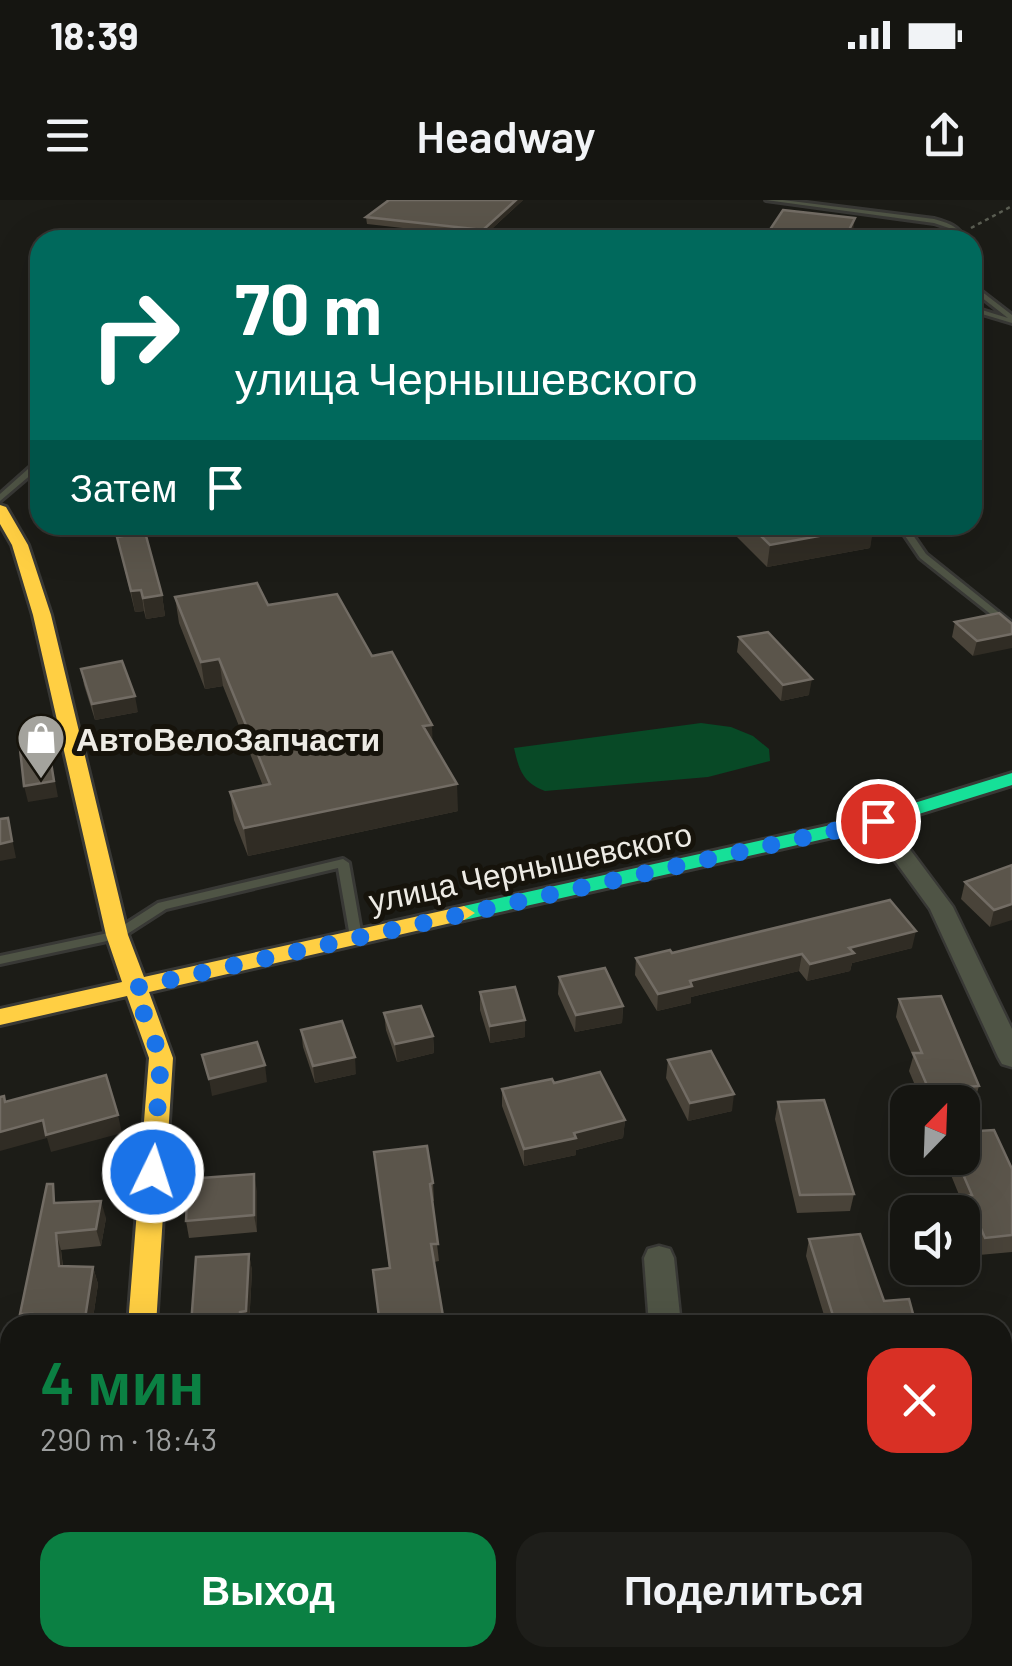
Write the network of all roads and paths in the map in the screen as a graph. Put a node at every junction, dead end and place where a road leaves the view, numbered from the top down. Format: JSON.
{"nodes":[{"id":1,"x":769,"y":200,"type":"edge"},
{"id":2,"x":1012,"y":206,"type":"edge"},
{"id":3,"x":955,"y":230,"type":"edge"},
{"id":4,"x":960,"y":230,"type":"edge"},
{"id":5,"x":982,"y":294,"type":"edge"},
{"id":6,"x":982,"y":312,"type":"edge"},
{"id":7,"x":994,"y":316,"type":"junction"},
{"id":8,"x":982,"y":319,"type":"edge"},
{"id":9,"x":1012,"y":320,"type":"edge"},
{"id":10,"x":30,"y":472,"type":"edge"},
{"id":11,"x":0,"y":498,"type":"edge"},
{"id":12,"x":0,"y":510,"type":"edge"},
{"id":13,"x":908,"y":535,"type":"edge"},
{"id":14,"x":1012,"y":628,"type":"edge"},
{"id":15,"x":1012,"y":779,"type":"edge"},
{"id":16,"x":878,"y":821,"type":"junction"},
{"id":17,"x":117,"y":936,"type":"junction"},
{"id":18,"x":356,"y":938,"type":"junction"},
{"id":19,"x":0,"y":960,"type":"edge"},
{"id":20,"x":134,"y":988,"type":"junction"},
{"id":21,"x":0,"y":1017,"type":"edge"},
{"id":22,"x":1012,"y":1057,"type":"edge"},
{"id":23,"x":659,"y":1258,"type":"dead end"},
{"id":24,"x":143,"y":1315,"type":"edge"},
{"id":25,"x":664,"y":1315,"type":"edge"}],
"edges":[{"from":1,"to":3,"type":"lane"},
{"from":2,"to":4,"type":"path"},
{"from":5,"to":9,"type":"lane"},
{"from":6,"to":7,"type":"lane"},
{"from":7,"to":8,"type":"lane"},
{"from":7,"to":9,"type":"lane"},
{"from":10,"to":11,"type":"lane"},
{"from":12,"to":17,"type":"street"},
{"from":13,"to":14,"type":"lane"},
{"from":15,"to":16,"type":"street","name":"улица Чернышевского"},
{"from":16,"to":18,"type":"street","name":"улица Чернышевского"},
{"from":16,"to":22,"type":"street"},
{"from":17,"to":18,"type":"lane"},
{"from":17,"to":19,"type":"lane"},
{"from":17,"to":20,"type":"street"},
{"from":18,"to":20,"type":"street","name":"улица Чернышевского"},
{"from":20,"to":21,"type":"street","name":"улица Чернышевского"},
{"from":20,"to":24,"type":"street"},
{"from":23,"to":25,"type":"street"}]}
